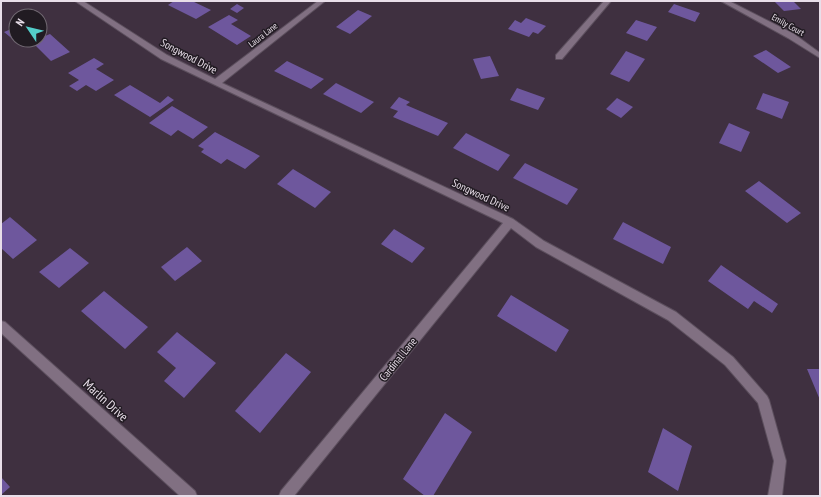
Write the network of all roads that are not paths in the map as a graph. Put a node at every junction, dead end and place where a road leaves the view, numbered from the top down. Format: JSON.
{"nodes":[{"id":1,"x":78,"y":1,"type":"edge"},
{"id":2,"x":322,"y":1,"type":"edge"},
{"id":3,"x":608,"y":1,"type":"edge"},
{"id":4,"x":724,"y":1,"type":"edge"},
{"id":5,"x":820,"y":56,"type":"edge"},
{"id":6,"x":559,"y":57,"type":"dead end"},
{"id":7,"x":216,"y":83,"type":"junction"},
{"id":8,"x":510,"y":222,"type":"junction"},
{"id":9,"x":1,"y":326,"type":"edge"},
{"id":10,"x":190,"y":496,"type":"edge"},
{"id":11,"x":286,"y":496,"type":"edge"},
{"id":12,"x":775,"y":496,"type":"edge"}],
"edges":[{"from":1,"to":7,"type":"street","name":"Songwood Drive"},
{"from":2,"to":7,"type":"street","name":"Laura Lane"},
{"from":3,"to":6,"type":"street"},
{"from":4,"to":5,"type":"street","name":"Emily Court"},
{"from":7,"to":8,"type":"street","name":"Songwood Drive"},
{"from":8,"to":11,"type":"street","name":"Cardinal Lane"},
{"from":8,"to":12,"type":"street","name":"Songwood Drive"},
{"from":9,"to":10,"type":"street","name":"Marlin Drive"}]}
